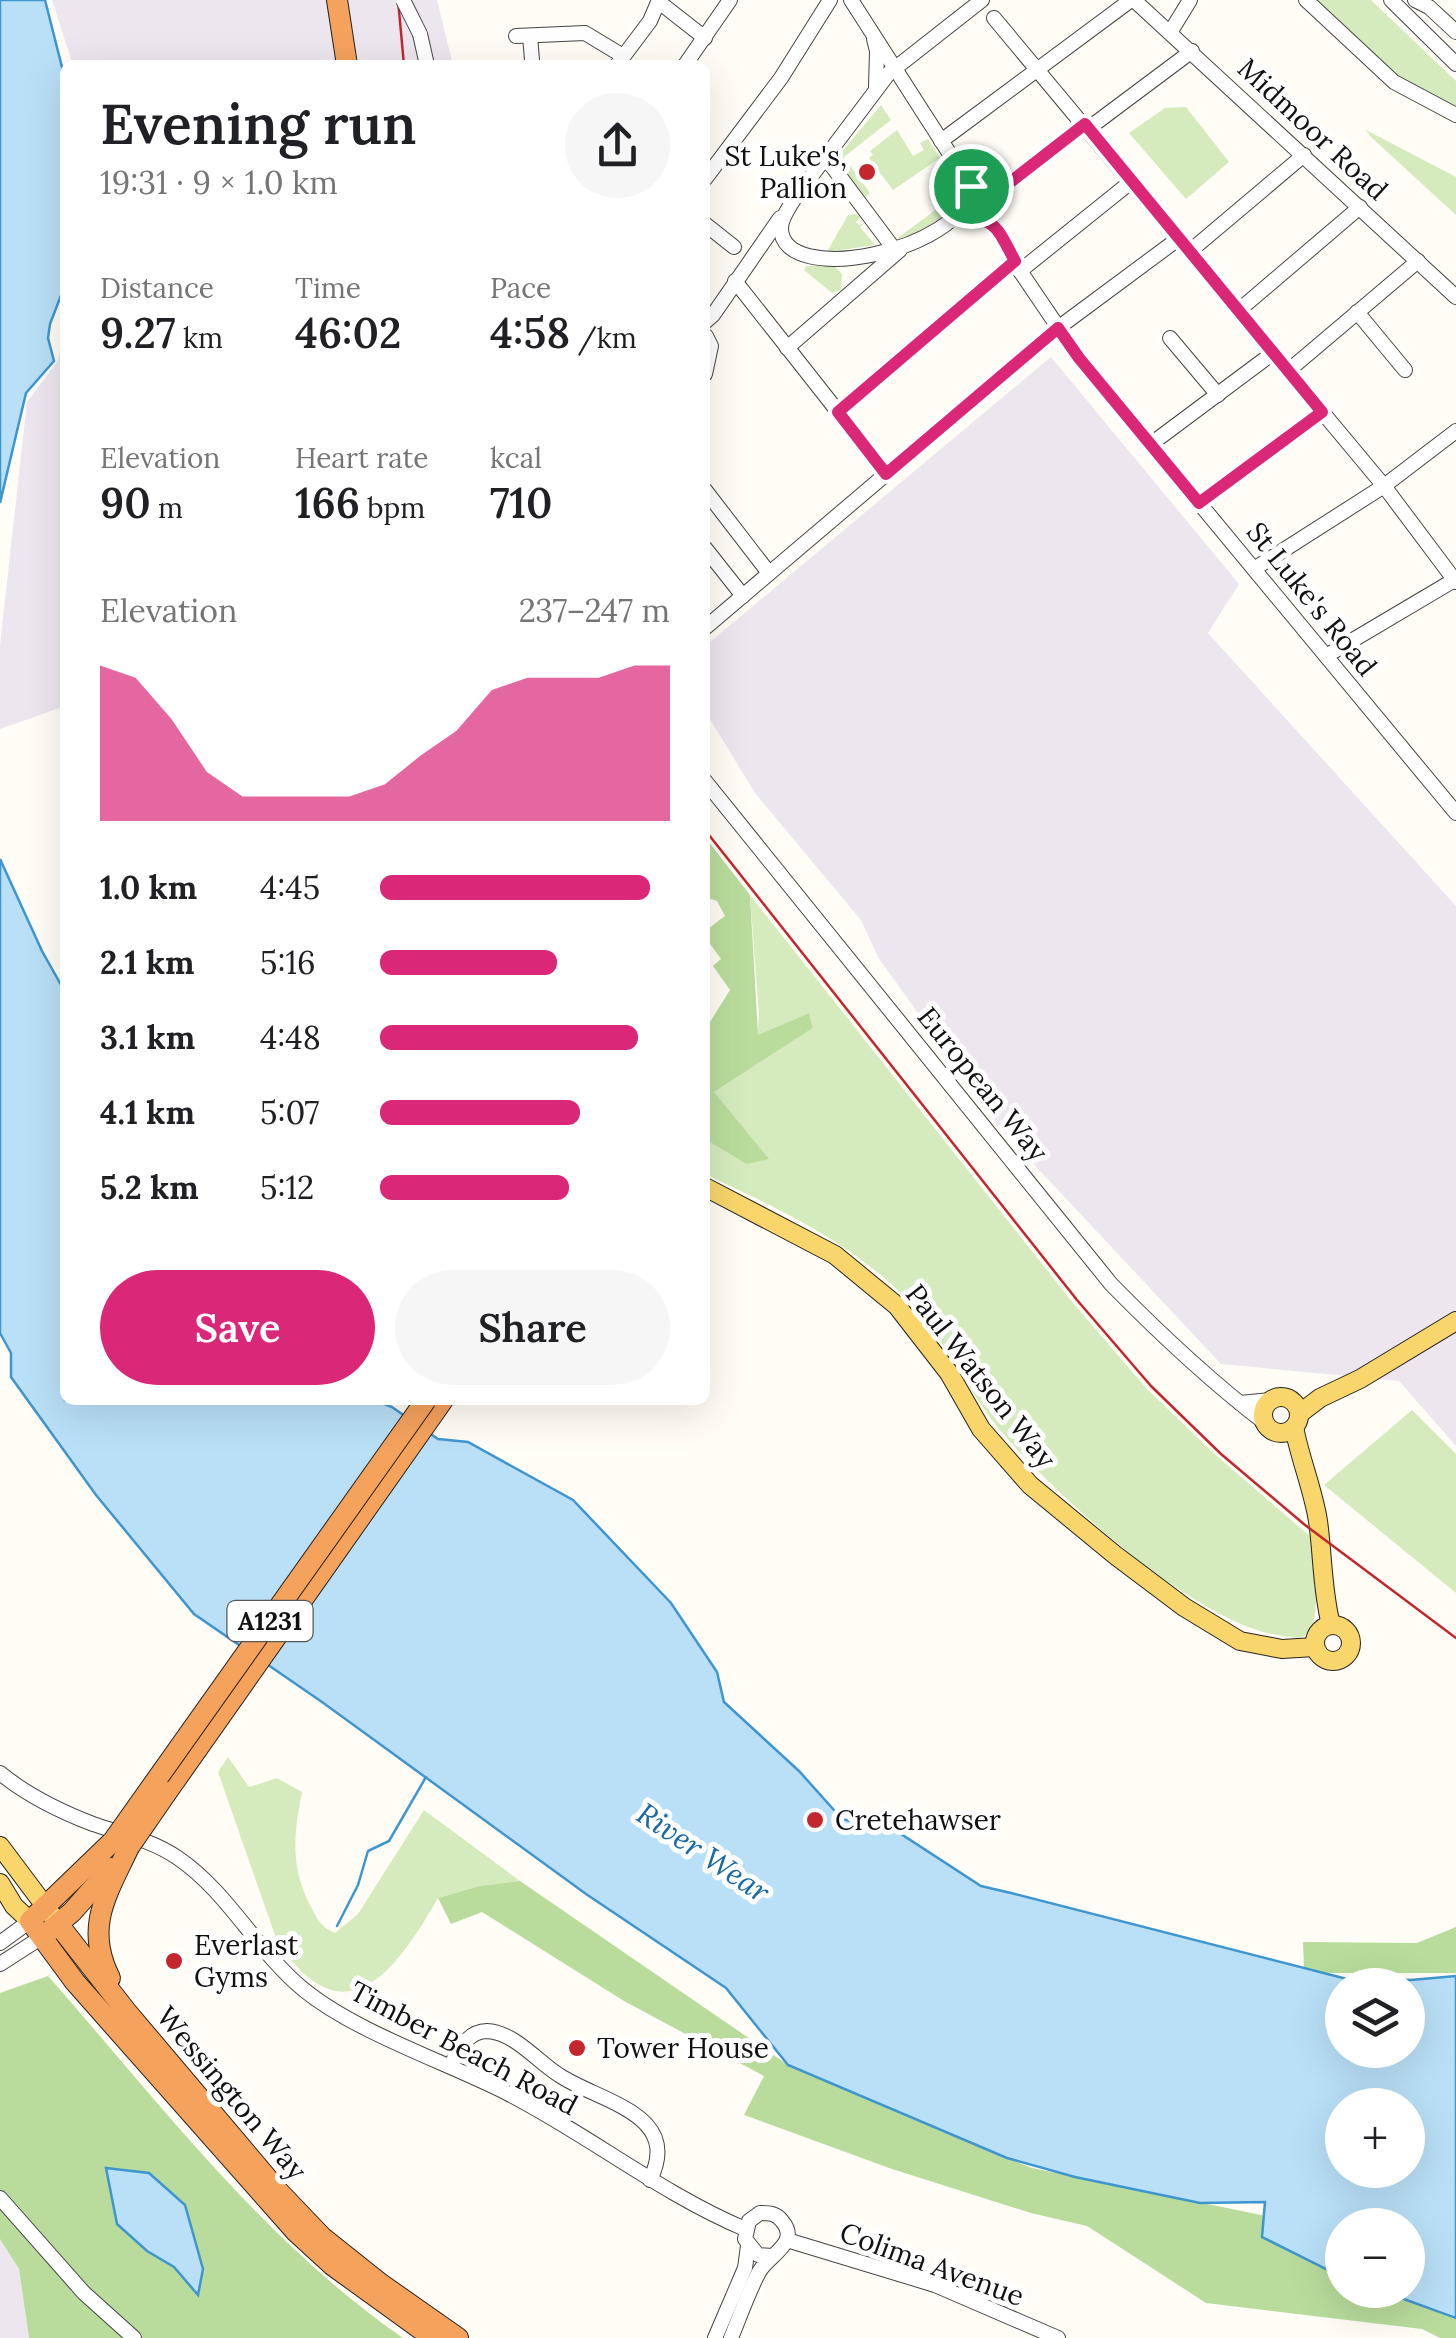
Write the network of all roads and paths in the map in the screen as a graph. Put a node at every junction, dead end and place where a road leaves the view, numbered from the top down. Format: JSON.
{"nodes":[{"id":1,"x":337,"y":0,"type":"edge"},
{"id":2,"x":350,"y":0,"type":"edge"},
{"id":3,"x":402,"y":0,"type":"edge"},
{"id":4,"x":730,"y":0,"type":"edge"},
{"id":5,"x":830,"y":0,"type":"edge"},
{"id":6,"x":851,"y":0,"type":"edge"},
{"id":7,"x":982,"y":0,"type":"edge"},
{"id":8,"x":1133,"y":0,"type":"edge"},
{"id":9,"x":1190,"y":0,"type":"edge"},
{"id":10,"x":1306,"y":0,"type":"edge"},
{"id":11,"x":1392,"y":0,"type":"edge"},
{"id":12,"x":1415,"y":0,"type":"edge"},
{"id":13,"x":659,"y":1,"type":"edge"},
{"id":14,"x":994,"y":18,"type":"dead end"},
{"id":15,"x":868,"y":24,"type":"junction"},
{"id":16,"x":1171,"y":31,"type":"junction"},
{"id":17,"x":1456,"y":32,"type":"edge"},
{"id":18,"x":705,"y":38,"type":"junction"},
{"id":19,"x":880,"y":42,"type":"junction"},
{"id":20,"x":1192,"y":50,"type":"junction"},
{"id":21,"x":913,"y":52,"type":"junction"},
{"id":22,"x":346,"y":60,"type":"edge"},
{"id":23,"x":359,"y":60,"type":"edge"},
{"id":24,"x":426,"y":60,"type":"edge"},
{"id":25,"x":532,"y":60,"type":"dead end"},
{"id":26,"x":620,"y":60,"type":"edge"},
{"id":27,"x":688,"y":60,"type":"edge"},
{"id":28,"x":1456,"y":64,"type":"edge"},
{"id":29,"x":894,"y":68,"type":"junction"},
{"id":30,"x":1036,"y":68,"type":"junction"},
{"id":31,"x":876,"y":90,"type":"junction"},
{"id":32,"x":912,"y":96,"type":"junction"},
{"id":33,"x":1456,"y":116,"type":"edge"},
{"id":34,"x":1087,"y":126,"type":"junction"},
{"id":35,"x":941,"y":141,"type":"junction"},
{"id":36,"x":1304,"y":156,"type":"junction"},
{"id":37,"x":826,"y":158,"type":"junction"},
{"id":38,"x":710,"y":172,"type":"edge"},
{"id":39,"x":1132,"y":181,"type":"junction"},
{"id":40,"x":971,"y":186,"type":"junction"},
{"id":41,"x":794,"y":199,"type":"junction"},
{"id":42,"x":982,"y":204,"type":"junction"},
{"id":43,"x":1360,"y":207,"type":"junction"},
{"id":44,"x":956,"y":218,"type":"junction"},
{"id":45,"x":991,"y":221,"type":"junction"},
{"id":46,"x":710,"y":228,"type":"edge"},
{"id":47,"x":1178,"y":238,"type":"junction"},
{"id":48,"x":734,"y":247,"type":"dead end"},
{"id":49,"x":898,"y":248,"type":"junction"},
{"id":50,"x":1189,"y":252,"type":"junction"},
{"id":51,"x":754,"y":253,"type":"junction"},
{"id":52,"x":806,"y":257,"type":"junction"},
{"id":53,"x":846,"y":259,"type":"junction"},
{"id":54,"x":1418,"y":261,"type":"junction"},
{"id":55,"x":1018,"y":266,"type":"junction"},
{"id":56,"x":735,"y":281,"type":"junction"},
{"id":57,"x":851,"y":290,"type":"junction"},
{"id":58,"x":1456,"y":297,"type":"edge"},
{"id":59,"x":1238,"y":312,"type":"junction"},
{"id":60,"x":1356,"y":312,"type":"junction"},
{"id":61,"x":710,"y":318,"type":"edge"},
{"id":62,"x":1058,"y":328,"type":"junction"},
{"id":63,"x":1170,"y":338,"type":"dead end"},
{"id":64,"x":787,"y":348,"type":"junction"},
{"id":65,"x":1273,"y":353,"type":"junction"},
{"id":66,"x":1405,"y":370,"type":"dead end"},
{"id":67,"x":1288,"y":371,"type":"junction"},
{"id":68,"x":1218,"y":395,"type":"junction"},
{"id":69,"x":838,"y":412,"type":"junction"},
{"id":70,"x":1322,"y":412,"type":"junction"},
{"id":71,"x":1456,"y":431,"type":"edge"},
{"id":72,"x":1151,"y":444,"type":"junction"},
{"id":73,"x":886,"y":474,"type":"junction"},
{"id":74,"x":1384,"y":486,"type":"junction"},
{"id":75,"x":710,"y":496,"type":"edge"},
{"id":76,"x":1199,"y":503,"type":"junction"},
{"id":77,"x":710,"y":554,"type":"edge"},
{"id":78,"x":1254,"y":569,"type":"junction"},
{"id":79,"x":770,"y":574,"type":"junction"},
{"id":80,"x":1455,"y":580,"type":"edge"},
{"id":81,"x":743,"y":596,"type":"junction"},
{"id":82,"x":710,"y":624,"type":"edge"},
{"id":83,"x":1326,"y":656,"type":"junction"},
{"id":84,"x":710,"y":787,"type":"edge"},
{"id":85,"x":1456,"y":812,"type":"edge"},
{"id":86,"x":710,"y":1190,"type":"edge"},
{"id":87,"x":1456,"y":1320,"type":"edge"},
{"id":88,"x":1271,"y":1400,"type":"junction"},
{"id":89,"x":1239,"y":1403,"type":"junction"},
{"id":90,"x":423,"y":1405,"type":"edge"},
{"id":91,"x":440,"y":1405,"type":"edge"},
{"id":92,"x":1292,"y":1419,"type":"junction"},
{"id":93,"x":1265,"y":1423,"type":"junction"},
{"id":94,"x":1331,"y":1625,"type":"junction"},
{"id":95,"x":1315,"y":1648,"type":"junction"},
{"id":96,"x":0,"y":1773,"type":"edge"},
{"id":97,"x":121,"y":1844,"type":"junction"},
{"id":98,"x":0,"y":1846,"type":"edge"},
{"id":99,"x":0,"y":1882,"type":"edge"},
{"id":100,"x":44,"y":1922,"type":"junction"},
{"id":101,"x":0,"y":1943,"type":"edge"},
{"id":102,"x":0,"y":1964,"type":"edge"},
{"id":103,"x":126,"y":2011,"type":"junction"},
{"id":104,"x":450,"y":2066,"type":"junction"},
{"id":105,"x":650,"y":2180,"type":"junction"},
{"id":106,"x":0,"y":2198,"type":"edge"},
{"id":107,"x":745,"y":2229,"type":"junction"},
{"id":108,"x":787,"y":2240,"type":"junction"},
{"id":109,"x":748,"y":2246,"type":"junction"},
{"id":110,"x":772,"y":2256,"type":"junction"},
{"id":111,"x":134,"y":2338,"type":"edge"},
{"id":112,"x":433,"y":2338,"type":"edge"},
{"id":113,"x":458,"y":2338,"type":"edge"},
{"id":114,"x":715,"y":2338,"type":"edge"},
{"id":115,"x":730,"y":2338,"type":"edge"},
{"id":116,"x":1058,"y":2338,"type":"edge"}],
"edges":[{"from":1,"to":22,"type":"highway"},
{"from":2,"to":23,"type":"highway"},
{"from":3,"to":24,"type":"street","bridge":true},
{"from":4,"to":18,"type":"street"},
{"from":5,"to":38,"type":"street"},
{"from":6,"to":15,"type":"street","name":"St Luke's Road"},
{"from":7,"to":21,"type":"street"},
{"from":8,"to":16,"type":"street","name":"Midmoor Road"},
{"from":8,"to":30,"type":"street"},
{"from":9,"to":16,"type":"street"},
{"from":10,"to":33,"type":"street"},
{"from":11,"to":28,"type":"street"},
{"from":12,"to":17,"type":"street"},
{"from":13,"to":18,"type":"street"},
{"from":13,"to":26,"type":"street"},
{"from":14,"to":30,"type":"street"},
{"from":15,"to":19,"type":"street","name":"St Luke's Road"},
{"from":15,"to":31,"type":"street"},
{"from":16,"to":20,"type":"street","name":"Midmoor Road"},
{"from":18,"to":27,"type":"street"},
{"from":19,"to":21,"type":"street"},
{"from":19,"to":29,"type":"street","name":"St Luke's Road"},
{"from":20,"to":34,"type":"street"},
{"from":20,"to":36,"type":"street","name":"Midmoor Road"},
{"from":21,"to":29,"type":"street"},
{"from":21,"to":32,"type":"street"},
{"from":25,"to":26,"type":"street"},
{"from":29,"to":31,"type":"street"},
{"from":29,"to":32,"type":"street","name":"St Luke's Road"},
{"from":30,"to":34,"type":"street"},
{"from":30,"to":35,"type":"street"},
{"from":31,"to":32,"type":"street"},
{"from":31,"to":37,"type":"street"},
{"from":32,"to":35,"type":"street","name":"St Luke's Road"},
{"from":34,"to":39,"type":"street"},
{"from":34,"to":42,"type":"street"},
{"from":35,"to":40,"type":"street","name":"St Luke's Road"},
{"from":36,"to":43,"type":"street","name":"Midmoor Road"},
{"from":36,"to":50,"type":"street"},
{"from":37,"to":41,"type":"street"},
{"from":37,"to":49,"type":"street"},
{"from":39,"to":47,"type":"street"},
{"from":39,"to":55,"type":"street"},
{"from":40,"to":42,"type":"street","name":"St Luke's Road"},
{"from":40,"to":44,"type":"street"},
{"from":41,"to":51,"type":"street"},
{"from":41,"to":52,"type":"street"},
{"from":42,"to":45,"type":"street","name":"St Luke's Road"},
{"from":43,"to":54,"type":"street","name":"Midmoor Road"},
{"from":43,"to":59,"type":"street"},
{"from":44,"to":45,"type":"street"},
{"from":44,"to":49,"type":"street"},
{"from":45,"to":55,"type":"street","name":"St Luke's Road"},
{"from":46,"to":48,"type":"street"},
{"from":47,"to":50,"type":"street"},
{"from":47,"to":62,"type":"street"},
{"from":49,"to":53,"type":"street"},
{"from":49,"to":57,"type":"street"},
{"from":50,"to":59,"type":"street"},
{"from":51,"to":52,"type":"street"},
{"from":51,"to":56,"type":"street"},
{"from":52,"to":53,"type":"street"},
{"from":53,"to":57,"type":"street"},
{"from":54,"to":58,"type":"street","name":"Midmoor Road"},
{"from":54,"to":60,"type":"street"},
{"from":55,"to":62,"type":"street","name":"St Luke's Road"},
{"from":55,"to":69,"type":"street"},
{"from":56,"to":61,"type":"street"},
{"from":56,"to":64,"type":"street"},
{"from":57,"to":64,"type":"street"},
{"from":59,"to":65,"type":"street"},
{"from":60,"to":66,"type":"street"},
{"from":60,"to":67,"type":"street"},
{"from":62,"to":72,"type":"street","name":"St Luke's Road"},
{"from":62,"to":73,"type":"street"},
{"from":63,"to":68,"type":"street"},
{"from":64,"to":69,"type":"street"},
{"from":65,"to":67,"type":"street"},
{"from":65,"to":68,"type":"street"},
{"from":67,"to":70,"type":"street"},
{"from":68,"to":72,"type":"street"},
{"from":69,"to":73,"type":"street"},
{"from":70,"to":74,"type":"street"},
{"from":70,"to":76,"type":"street"},
{"from":71,"to":74,"type":"street"},
{"from":72,"to":76,"type":"street","name":"St Luke's Road"},
{"from":73,"to":79,"type":"street"},
{"from":74,"to":78,"type":"street"},
{"from":74,"to":80,"type":"street"},
{"from":75,"to":79,"type":"street"},
{"from":76,"to":78,"type":"street","name":"St Luke's Road"},
{"from":77,"to":81,"type":"street"},
{"from":78,"to":83,"type":"street","name":"St Luke's Road"},
{"from":79,"to":81,"type":"street"},
{"from":80,"to":83,"type":"street"},
{"from":81,"to":82,"type":"street"},
{"from":83,"to":85,"type":"street","name":"St Luke's Road"},
{"from":84,"to":89,"type":"street","name":"European Way"},
{"from":86,"to":95,"type":"main road","name":"Paul Watson Way"},
{"from":87,"to":92,"type":"main road"},
{"from":88,"to":89,"type":"street"},
{"from":88,"to":92,"type":"main road"},
{"from":88,"to":93,"type":"main road"},
{"from":89,"to":93,"type":"street","name":"European Way"},
{"from":90,"to":97,"type":"highway","number":"A1231","bridge":true},
{"from":91,"to":97,"type":"highway","number":"A1231","bridge":true},
{"from":92,"to":93,"type":"main road"},
{"from":92,"to":94,"type":"main road"},
{"from":94,"to":95,"type":"main road"},
{"from":94,"to":95,"type":"main road"},
{"from":96,"to":104,"type":"street","name":"Timber Beach Road"},
{"from":97,"to":100,"type":"highway","number":"A1231"},
{"from":97,"to":103,"type":"highway"},
{"from":98,"to":100,"type":"main road","name":"Wessington Way"},
{"from":99,"to":100,"type":"main road","name":"Wessington Way"},
{"from":100,"to":101,"type":"street"},
{"from":100,"to":102,"type":"street"},
{"from":100,"to":103,"type":"highway","name":"Wessington Way"},
{"from":100,"to":112,"type":"highway","name":"Wessington Way"},
{"from":103,"to":113,"type":"highway","name":"Wessington Way"},
{"from":104,"to":105,"type":"street","name":"Timber Beach Road"},
{"from":104,"to":105,"type":"street"},
{"from":105,"to":107,"type":"street","name":"Timber Beach Road"},
{"from":106,"to":111,"type":"street"},
{"from":107,"to":108,"type":"street"},
{"from":107,"to":109,"type":"street"},
{"from":108,"to":110,"type":"street"},
{"from":108,"to":116,"type":"street","name":"Colima Avenue"},
{"from":109,"to":110,"type":"street"},
{"from":109,"to":114,"type":"street"},
{"from":110,"to":115,"type":"street"}]}
